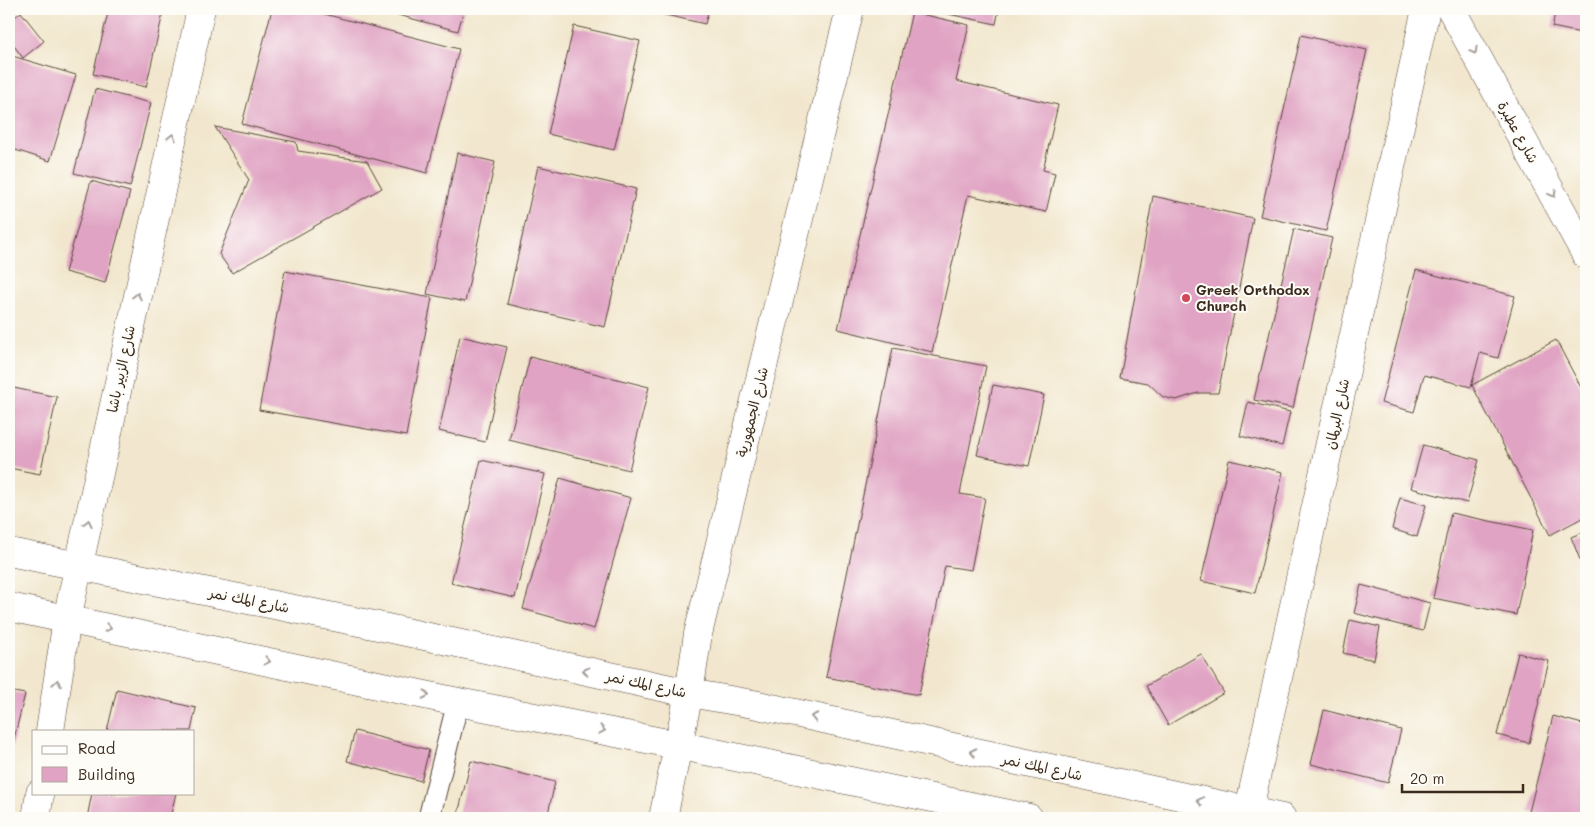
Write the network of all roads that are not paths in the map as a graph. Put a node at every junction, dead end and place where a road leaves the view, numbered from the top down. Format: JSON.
{"nodes":[{"id":1,"x":201,"y":9,"type":"edge"},
{"id":2,"x":850,"y":9,"type":"edge"},
{"id":3,"x":1426,"y":9,"type":"edge"},
{"id":4,"x":1451,"y":9,"type":"edge"},
{"id":5,"x":1586,"y":255,"type":"edge"},
{"id":6,"x":9,"y":552,"type":"edge"},
{"id":7,"x":78,"y":566,"type":"junction"},
{"id":8,"x":9,"y":607,"type":"edge"},
{"id":9,"x":67,"y":619,"type":"junction"},
{"id":10,"x":689,"y":693,"type":"junction"},
{"id":11,"x":458,"y":702,"type":"junction"},
{"id":12,"x":50,"y":730,"type":"edge"},
{"id":13,"x":677,"y":745,"type":"junction"},
{"id":14,"x":40,"y":794,"type":"edge"},
{"id":15,"x":1248,"y":815,"type":"edge"},
{"id":16,"x":36,"y":818,"type":"edge"},
{"id":17,"x":429,"y":818,"type":"edge"},
{"id":18,"x":663,"y":818,"type":"edge"},
{"id":19,"x":1029,"y":818,"type":"edge"},
{"id":20,"x":1282,"y":818,"type":"edge"}],
"edges":[{"from":7,"to":1,"type":"main road","name":"شارع الزبير باشا","one_way":true},
{"from":2,"to":10,"type":"main road","name":"شارع الجمهورية"},
{"from":3,"to":15,"type":"main road","name":"شارع البرلمان"},
{"from":4,"to":5,"type":"main road","name":"شارع عطبرة","one_way":true},
{"from":6,"to":7,"type":"main road","name":"شارع المك نمر"},
{"from":7,"to":9,"type":"main road","name":"شارع الزبير باشا"},
{"from":10,"to":7,"type":"main road","name":"شارع المك نمر","one_way":true},
{"from":8,"to":9,"type":"main road"},
{"from":9,"to":11,"type":"main road","one_way":true},
{"from":12,"to":9,"type":"main road","name":"شارع الزبير باشا","one_way":true},
{"from":10,"to":13,"type":"main road","name":"شارع الجمهورية"},
{"from":15,"to":10,"type":"main road","name":"شارع المك نمر","one_way":true},
{"from":11,"to":13,"type":"main road","one_way":true},
{"from":11,"to":17,"type":"lane"},
{"from":13,"to":18,"type":"main road","name":"شارع الجمهورية"},
{"from":13,"to":19,"type":"main road"},
{"from":14,"to":16,"type":"main road"},
{"from":15,"to":20,"type":"main road","name":"شارع المك نمر"}]}
